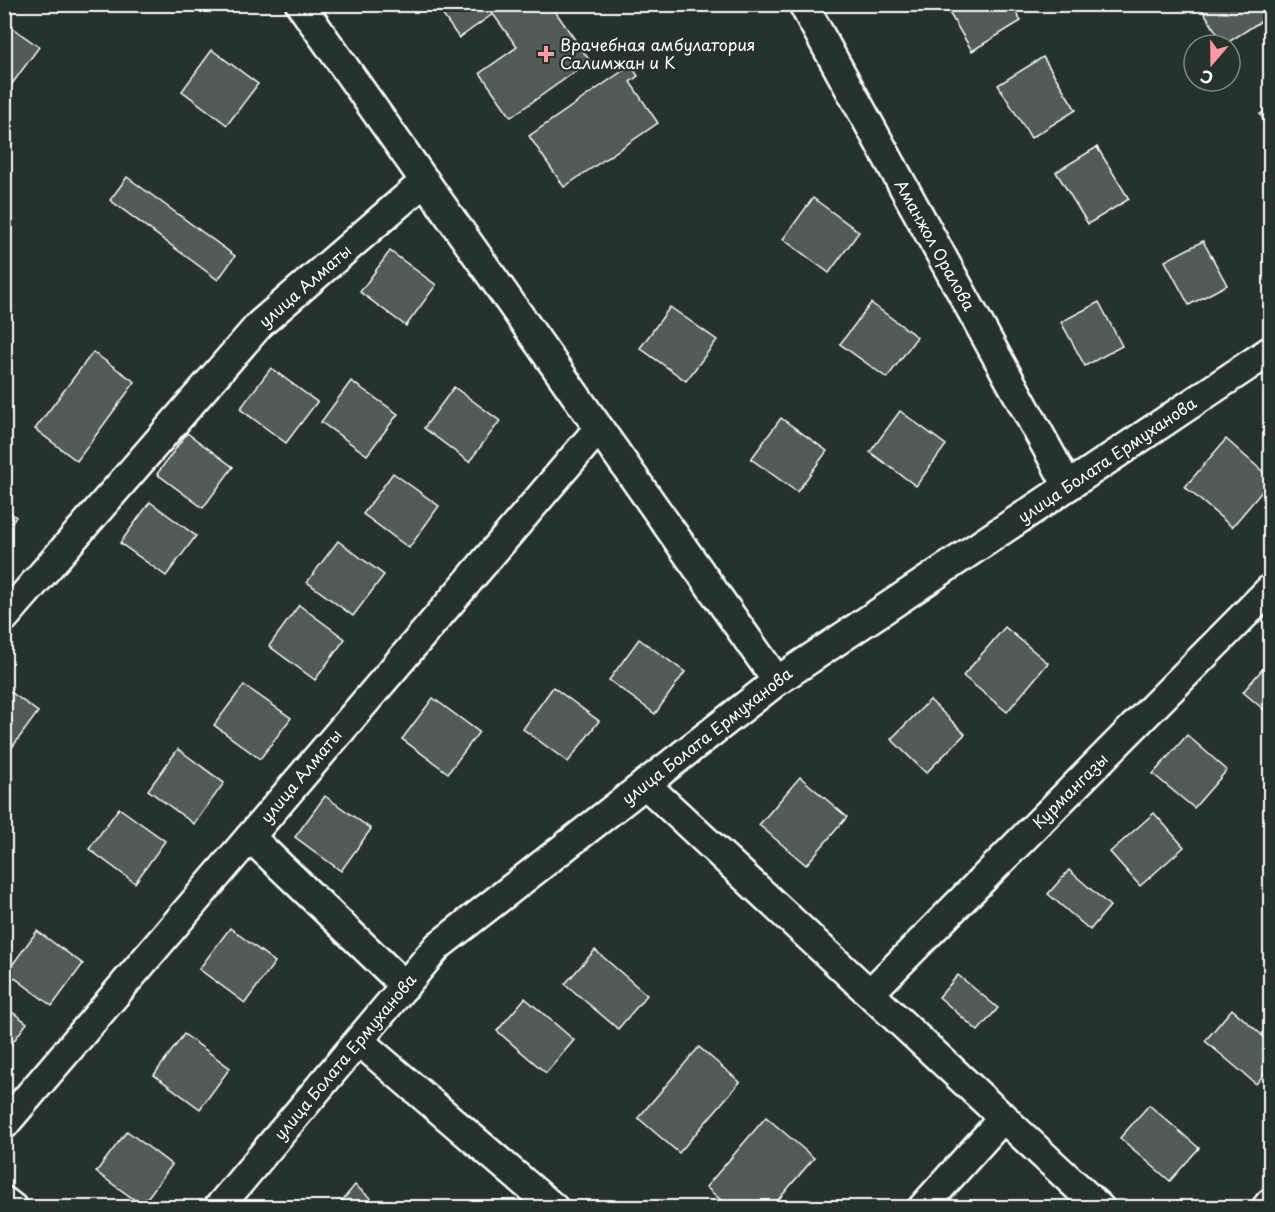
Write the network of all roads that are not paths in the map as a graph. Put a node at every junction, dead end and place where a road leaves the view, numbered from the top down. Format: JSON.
{"nodes":[{"id":1,"x":300,"y":4,"type":"edge"},
{"id":2,"x":802,"y":4,"type":"edge"},
{"id":3,"x":425,"y":182,"type":"junction"},
{"id":4,"x":1270,"y":351,"type":"edge"},
{"id":5,"x":599,"y":428,"type":"junction"},
{"id":6,"x":1068,"y":486,"type":"junction"},
{"id":7,"x":1270,"y":589,"type":"edge"},
{"id":8,"x":4,"y":618,"type":"edge"},
{"id":9,"x":777,"y":681,"type":"junction"},
{"id":10,"x":645,"y":784,"type":"junction"},
{"id":11,"x":250,"y":837,"type":"junction"},
{"id":12,"x":405,"y":986,"type":"junction"},
{"id":13,"x":870,"y":993,"type":"junction"},
{"id":14,"x":358,"y":1041,"type":"junction"},
{"id":15,"x":1004,"y":1117,"type":"junction"},
{"id":16,"x":4,"y":1125,"type":"edge"},
{"id":17,"x":4,"y":1201,"type":"edge"},
{"id":18,"x":1270,"y":1203,"type":"edge"},
{"id":19,"x":13,"y":1208,"type":"edge"},
{"id":20,"x":218,"y":1208,"type":"edge"},
{"id":21,"x":554,"y":1208,"type":"edge"},
{"id":22,"x":922,"y":1208,"type":"edge"},
{"id":23,"x":1100,"y":1208,"type":"edge"},
{"id":24,"x":1266,"y":1208,"type":"edge"}],
"edges":[{"from":1,"to":3,"type":"street"},
{"from":2,"to":6,"type":"street","name":"Аманжол Оралова"},
{"from":3,"to":5,"type":"street"},
{"from":3,"to":8,"type":"street","name":"улица Алматы"},
{"from":4,"to":6,"type":"street","name":"улица Болата Ермуханова"},
{"from":5,"to":9,"type":"street"},
{"from":5,"to":11,"type":"street","name":"улица Алматы"},
{"from":6,"to":9,"type":"street","name":"улица Болата Ермуханова"},
{"from":7,"to":13,"type":"street","name":"Курмангазы"},
{"from":9,"to":10,"type":"street","name":"улица Болата Ермуханова"},
{"from":10,"to":12,"type":"street","name":"улица Болата Ермуханова"},
{"from":10,"to":13,"type":"street"},
{"from":11,"to":12,"type":"street"},
{"from":11,"to":16,"type":"street","name":"улица Алматы"},
{"from":12,"to":14,"type":"street","name":"улица Болата Ермуханова"},
{"from":13,"to":15,"type":"street"},
{"from":14,"to":20,"type":"street","name":"улица Болата Ермуханова"},
{"from":14,"to":21,"type":"street"},
{"from":15,"to":22,"type":"street"},
{"from":15,"to":23,"type":"street"},
{"from":17,"to":19,"type":"street"},
{"from":18,"to":24,"type":"street"}]}
